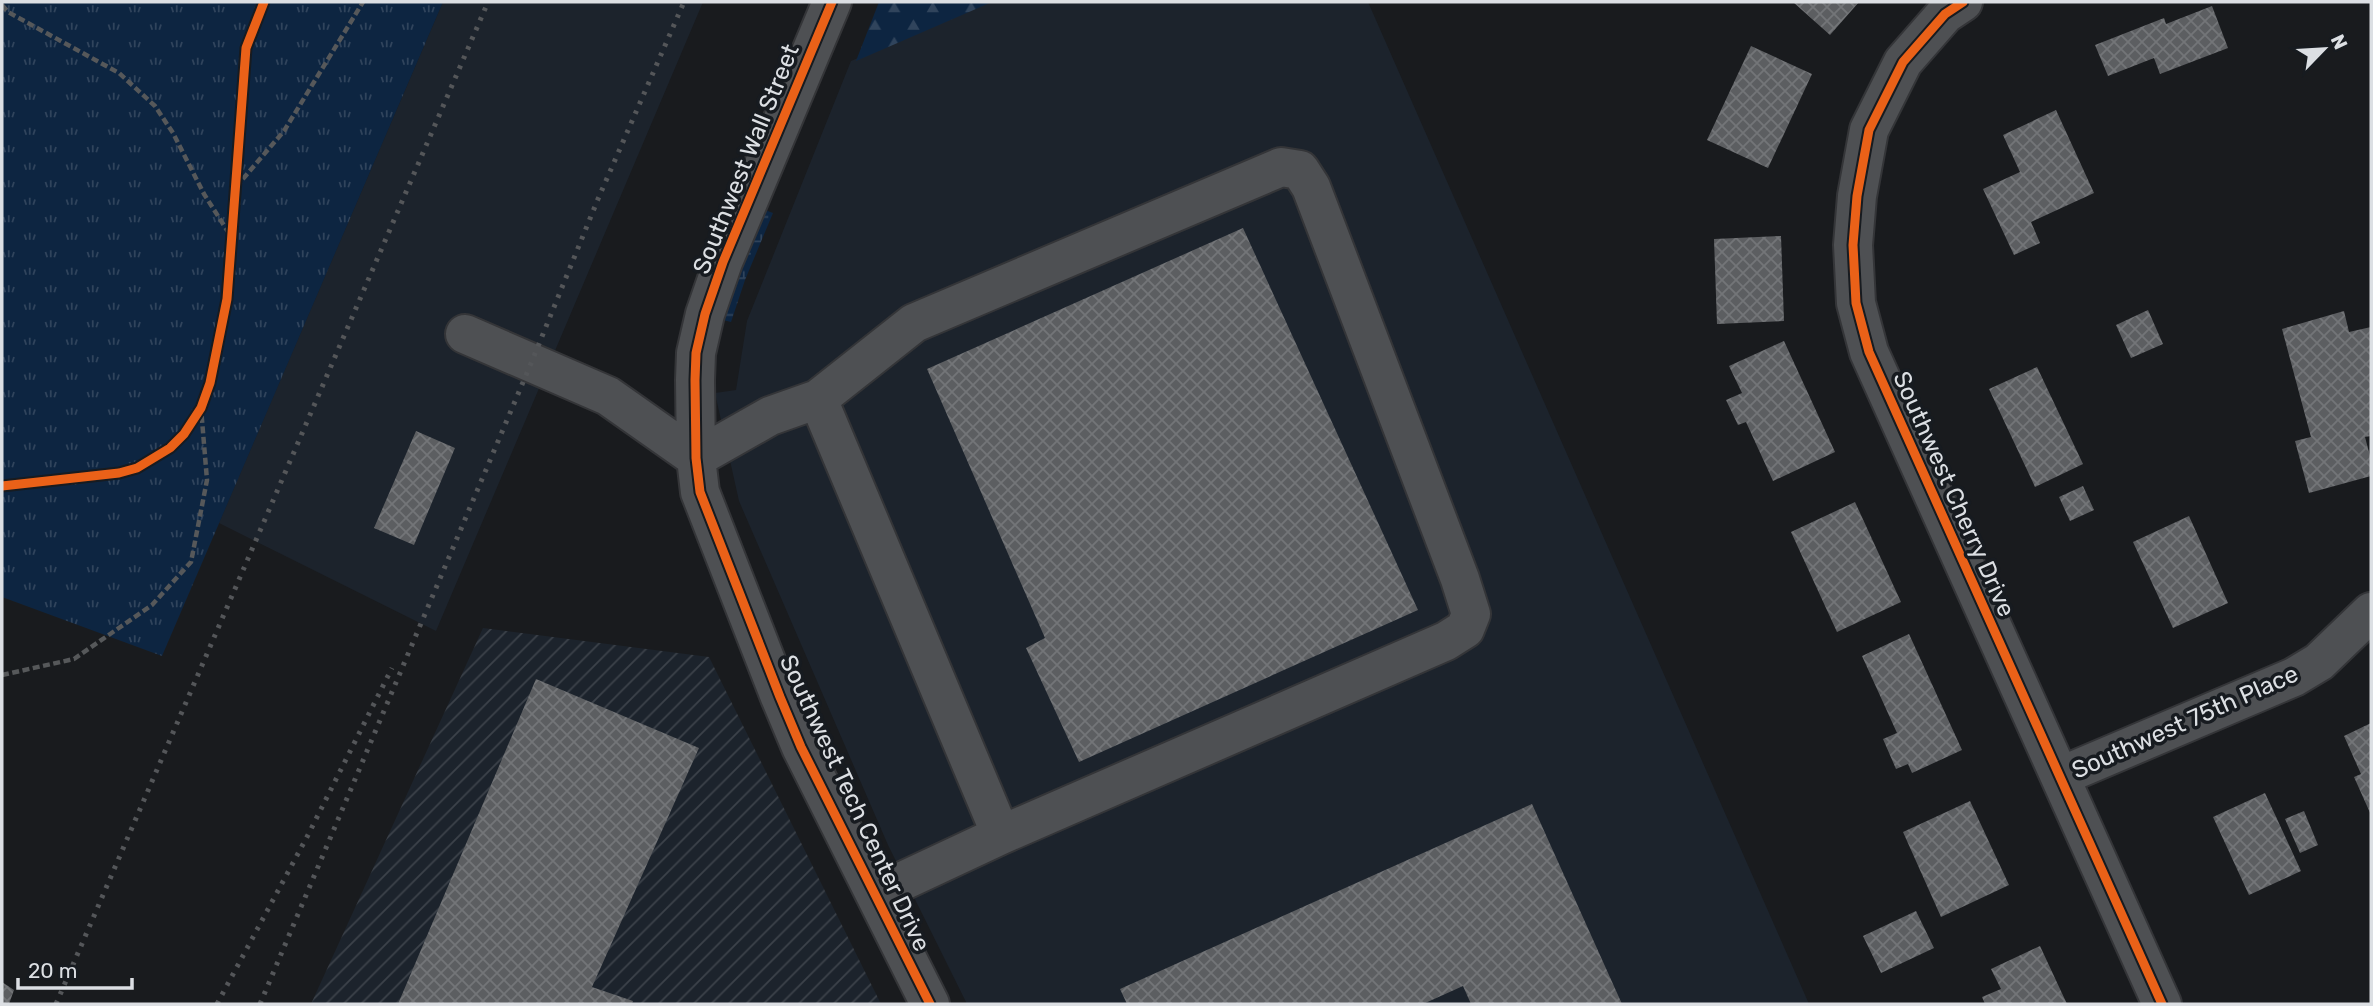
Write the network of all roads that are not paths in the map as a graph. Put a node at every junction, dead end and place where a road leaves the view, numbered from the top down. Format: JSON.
{"nodes":[{"id":1,"x":832,"y":2,"type":"edge"},
{"id":2,"x":1963,"y":2,"type":"edge"},
{"id":3,"x":466,"y":334,"type":"dead end"},
{"id":4,"x":818,"y":399,"type":"junction"},
{"id":5,"x":696,"y":458,"type":"junction"},
{"id":6,"x":2371,"y":612,"type":"edge"},
{"id":7,"x":2060,"y":776,"type":"junction"},
{"id":8,"x":1000,"y":835,"type":"junction"},
{"id":9,"x":875,"y":894,"type":"junction"},
{"id":10,"x":930,"y":1004,"type":"edge"},
{"id":11,"x":2162,"y":1004,"type":"edge"}],
"edges":[{"from":1,"to":5,"type":"street","name":"Southwest Wall Street"},
{"from":2,"to":7,"type":"street","name":"Southwest Cherry Drive"},
{"from":3,"to":5,"type":"street"},
{"from":4,"to":5,"type":"street"},
{"from":4,"to":8,"type":"street"},
{"from":4,"to":8,"type":"street"},
{"from":5,"to":9,"type":"street","name":"Southwest Tech Center Drive"},
{"from":6,"to":7,"type":"street","name":"Southwest 75th Place"},
{"from":7,"to":11,"type":"street","name":"Southwest Cherry Drive"},
{"from":8,"to":9,"type":"street"},
{"from":9,"to":10,"type":"street","name":"Southwest Tech Center Drive"}]}
